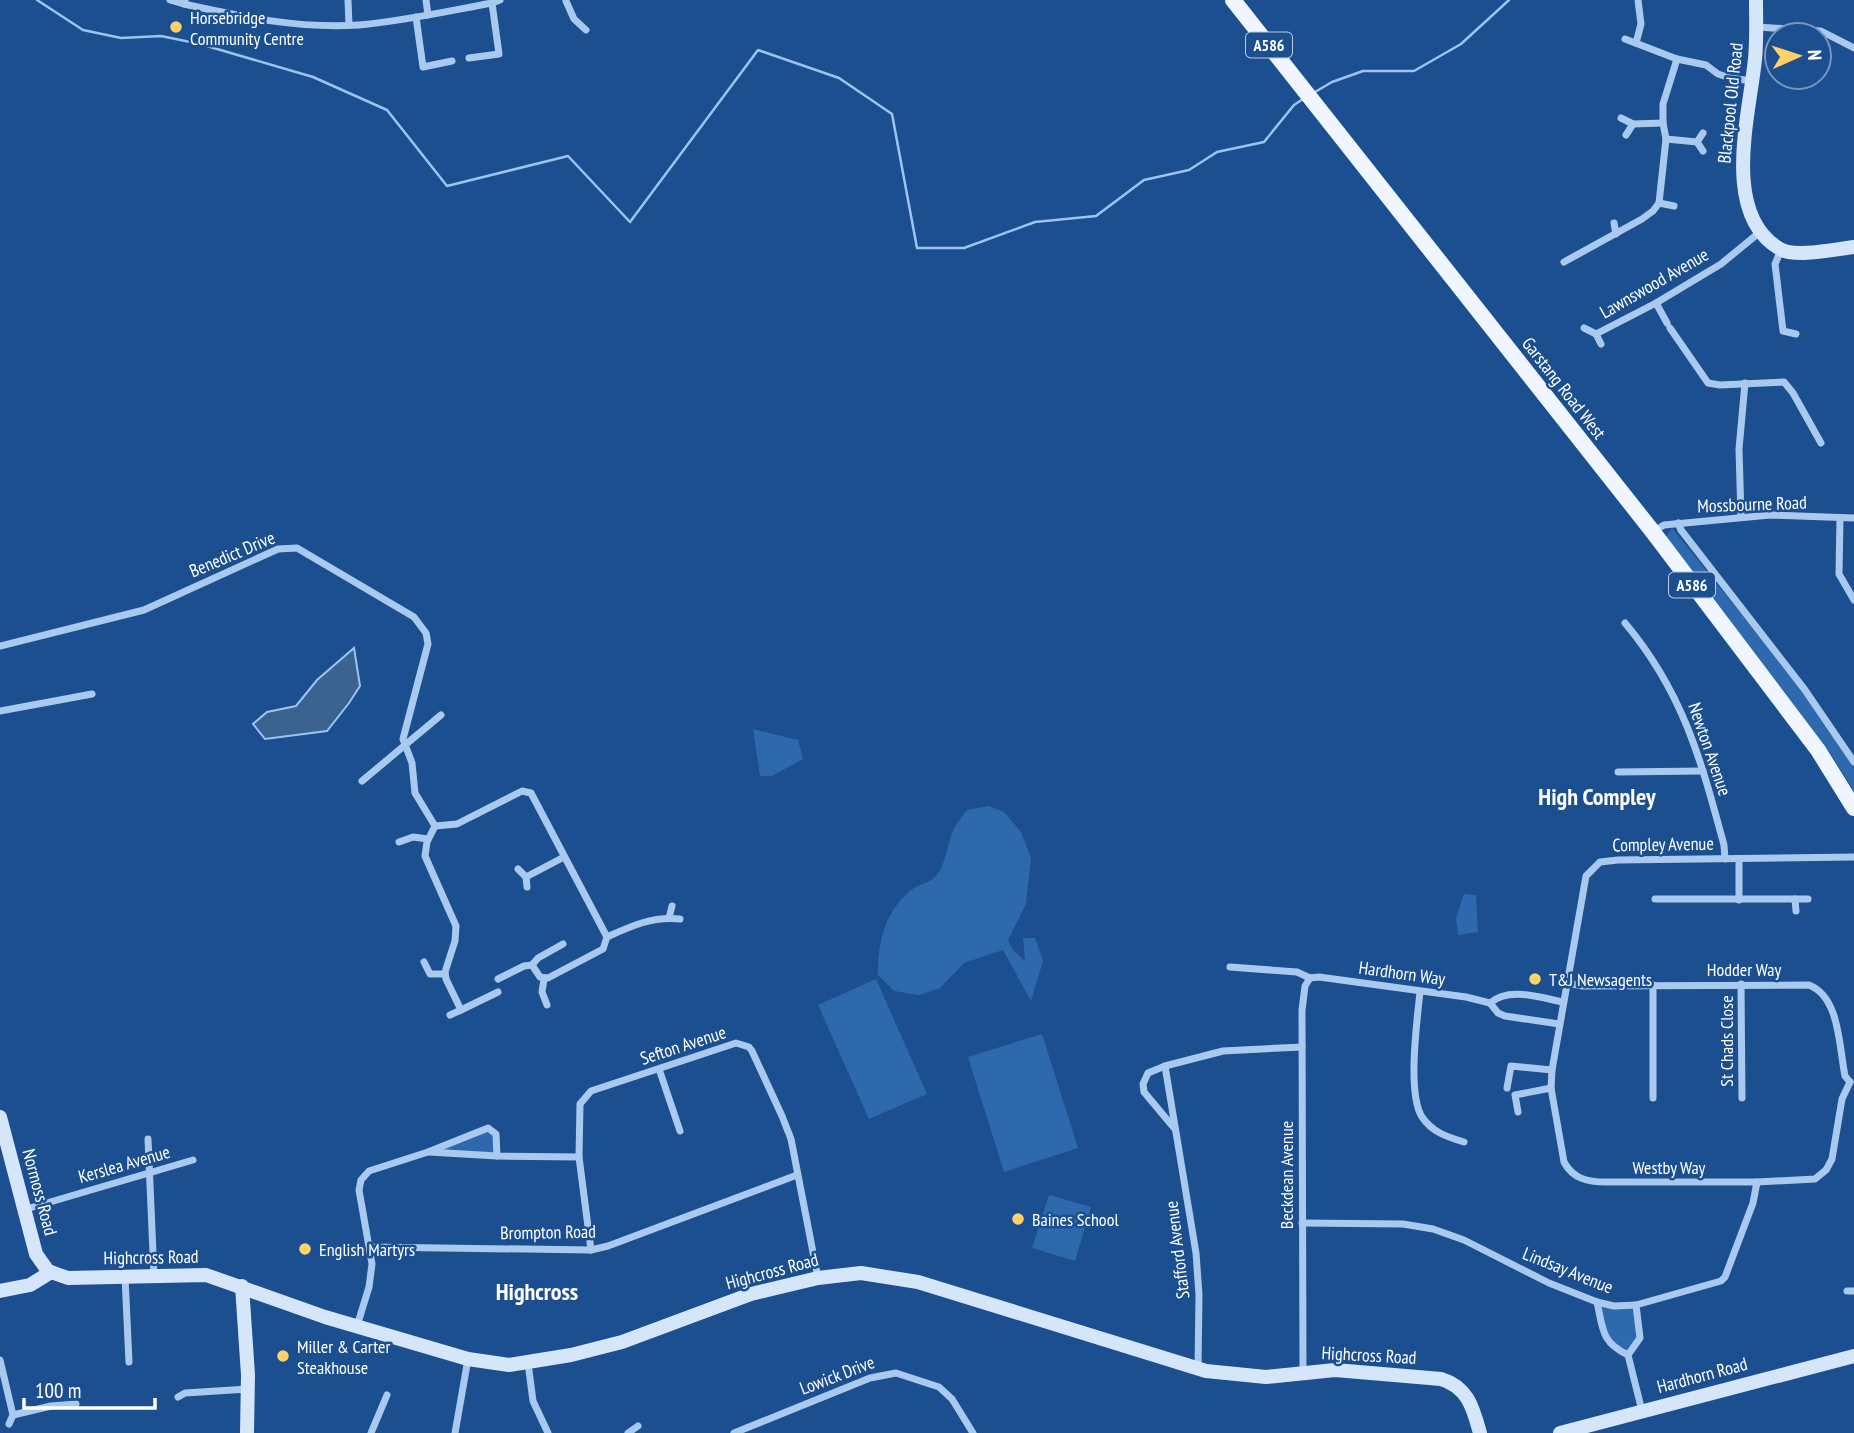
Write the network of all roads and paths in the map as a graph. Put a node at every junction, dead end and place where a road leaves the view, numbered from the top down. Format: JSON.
{"nodes":[{"id":1,"x":170,"y":0,"type":"edge"},
{"id":2,"x":348,"y":0,"type":"edge"},
{"id":3,"x":426,"y":0,"type":"edge"},
{"id":4,"x":565,"y":0,"type":"edge"},
{"id":5,"x":1233,"y":0,"type":"edge"},
{"id":6,"x":1638,"y":0,"type":"edge"},
{"id":7,"x":1756,"y":0,"type":"edge"},
{"id":8,"x":185,"y":2,"type":"edge"},
{"id":9,"x":496,"y":2,"type":"edge"},
{"id":10,"x":428,"y":15,"type":"junction"},
{"id":11,"x":416,"y":17,"type":"junction"},
{"id":12,"x":349,"y":25,"type":"junction"},
{"id":13,"x":1757,"y":27,"type":"junction"},
{"id":14,"x":586,"y":30,"type":"dead end"},
{"id":15,"x":1625,"y":39,"type":"dead end"},
{"id":16,"x":1636,"y":43,"type":"junction"},
{"id":17,"x":1854,"y":48,"type":"edge"},
{"id":18,"x":469,"y":58,"type":"dead end"},
{"id":19,"x":1677,"y":59,"type":"junction"},
{"id":20,"x":453,"y":61,"type":"dead end"},
{"id":21,"x":1752,"y":81,"type":"junction"},
{"id":22,"x":1620,"y":118,"type":"dead end"},
{"id":23,"x":1662,"y":122,"type":"junction"},
{"id":24,"x":1633,"y":124,"type":"junction"},
{"id":25,"x":1703,"y":133,"type":"dead end"},
{"id":26,"x":1626,"y":135,"type":"dead end"},
{"id":27,"x":1666,"y":139,"type":"junction"},
{"id":28,"x":1697,"y":142,"type":"junction"},
{"id":29,"x":1703,"y":151,"type":"dead end"},
{"id":30,"x":1659,"y":203,"type":"junction"},
{"id":31,"x":1674,"y":206,"type":"dead end"},
{"id":32,"x":1614,"y":223,"type":"dead end"},
{"id":33,"x":1761,"y":231,"type":"junction"},
{"id":34,"x":1616,"y":234,"type":"junction"},
{"id":35,"x":1854,"y":247,"type":"edge"},
{"id":36,"x":1781,"y":250,"type":"junction"},
{"id":37,"x":1564,"y":262,"type":"dead end"},
{"id":38,"x":1656,"y":303,"type":"junction"},
{"id":39,"x":1584,"y":328,"type":"dead end"},
{"id":40,"x":1596,"y":334,"type":"junction"},
{"id":41,"x":1796,"y":334,"type":"dead end"},
{"id":42,"x":1601,"y":344,"type":"dead end"},
{"id":43,"x":1745,"y":383,"type":"junction"},
{"id":44,"x":1821,"y":443,"type":"dead end"},
{"id":45,"x":1741,"y":517,"type":"junction"},
{"id":46,"x":1840,"y":518,"type":"junction"},
{"id":47,"x":1854,"y":518,"type":"edge"},
{"id":48,"x":1678,"y":523,"type":"junction"},
{"id":49,"x":1653,"y":532,"type":"junction"},
{"id":50,"x":1854,"y":600,"type":"edge"},
{"id":51,"x":1625,"y":623,"type":"dead end"},
{"id":52,"x":0,"y":646,"type":"edge"},
{"id":53,"x":92,"y":694,"type":"dead end"},
{"id":54,"x":0,"y":711,"type":"edge"},
{"id":55,"x":441,"y":716,"type":"dead end"},
{"id":56,"x":405,"y":746,"type":"junction"},
{"id":57,"x":1854,"y":762,"type":"edge"},
{"id":58,"x":1703,"y":771,"type":"junction"},
{"id":59,"x":1618,"y":772,"type":"dead end"},
{"id":60,"x":362,"y":781,"type":"dead end"},
{"id":61,"x":1854,"y":808,"type":"edge"},
{"id":62,"x":435,"y":826,"type":"junction"},
{"id":63,"x":428,"y":839,"type":"junction"},
{"id":64,"x":399,"y":842,"type":"dead end"},
{"id":65,"x":564,"y":857,"type":"junction"},
{"id":66,"x":1854,"y":857,"type":"edge"},
{"id":67,"x":1725,"y":859,"type":"junction"},
{"id":68,"x":1739,"y":859,"type":"junction"},
{"id":69,"x":518,"y":869,"type":"dead end"},
{"id":70,"x":526,"y":877,"type":"junction"},
{"id":71,"x":527,"y":887,"type":"dead end"},
{"id":72,"x":1666,"y":899,"type":"junction"},
{"id":73,"x":1795,"y":899,"type":"junction"},
{"id":74,"x":1808,"y":899,"type":"dead end"},
{"id":75,"x":1656,"y":900,"type":"dead end"},
{"id":76,"x":1739,"y":900,"type":"junction"},
{"id":77,"x":672,"y":906,"type":"dead end"},
{"id":78,"x":1666,"y":909,"type":"dead end"},
{"id":79,"x":1796,"y":911,"type":"dead end"},
{"id":80,"x":669,"y":918,"type":"junction"},
{"id":81,"x":680,"y":919,"type":"dead end"},
{"id":82,"x":607,"y":937,"type":"junction"},
{"id":83,"x":563,"y":944,"type":"dead end"},
{"id":84,"x":424,"y":962,"type":"dead end"},
{"id":85,"x":532,"y":965,"type":"junction"},
{"id":86,"x":1230,"y":967,"type":"dead end"},
{"id":87,"x":445,"y":974,"type":"junction"},
{"id":88,"x":544,"y":978,"type":"junction"},
{"id":89,"x":1310,"y":978,"type":"junction"},
{"id":90,"x":498,"y":979,"type":"dead end"},
{"id":91,"x":1568,"y":984,"type":"junction"},
{"id":92,"x":1741,"y":984,"type":"junction"},
{"id":93,"x":1653,"y":985,"type":"junction"},
{"id":94,"x":498,"y":992,"type":"dead end"},
{"id":95,"x":1420,"y":992,"type":"junction"},
{"id":96,"x":1563,"y":1002,"type":"junction"},
{"id":97,"x":1490,"y":1003,"type":"junction"},
{"id":98,"x":547,"y":1005,"type":"dead end"},
{"id":99,"x":461,"y":1010,"type":"junction"},
{"id":100,"x":450,"y":1015,"type":"dead end"},
{"id":101,"x":1559,"y":1024,"type":"junction"},
{"id":102,"x":1302,"y":1048,"type":"junction"},
{"id":103,"x":1165,"y":1066,"type":"junction"},
{"id":104,"x":659,"y":1069,"type":"junction"},
{"id":105,"x":1552,"y":1070,"type":"junction"},
{"id":106,"x":1852,"y":1082,"type":"edge"},
{"id":107,"x":1507,"y":1088,"type":"dead end"},
{"id":108,"x":1551,"y":1088,"type":"junction"},
{"id":109,"x":1653,"y":1098,"type":"dead end"},
{"id":110,"x":1742,"y":1098,"type":"dead end"},
{"id":111,"x":1518,"y":1112,"type":"dead end"},
{"id":112,"x":0,"y":1117,"type":"edge"},
{"id":113,"x":1175,"y":1130,"type":"junction"},
{"id":114,"x":680,"y":1131,"type":"dead end"},
{"id":115,"x":148,"y":1139,"type":"dead end"},
{"id":116,"x":1464,"y":1142,"type":"dead end"},
{"id":117,"x":428,"y":1152,"type":"junction"},
{"id":118,"x":497,"y":1156,"type":"junction"},
{"id":119,"x":579,"y":1157,"type":"junction"},
{"id":120,"x":193,"y":1160,"type":"dead end"},
{"id":121,"x":150,"y":1172,"type":"junction"},
{"id":122,"x":797,"y":1175,"type":"junction"},
{"id":123,"x":1757,"y":1182,"type":"junction"},
{"id":124,"x":23,"y":1210,"type":"junction"},
{"id":125,"x":1302,"y":1223,"type":"junction"},
{"id":126,"x":370,"y":1247,"type":"junction"},
{"id":127,"x":591,"y":1250,"type":"junction"},
{"id":128,"x":51,"y":1272,"type":"junction"},
{"id":129,"x":154,"y":1276,"type":"junction"},
{"id":130,"x":125,"y":1277,"type":"junction"},
{"id":131,"x":818,"y":1278,"type":"junction"},
{"id":132,"x":242,"y":1286,"type":"junction"},
{"id":133,"x":0,"y":1291,"type":"edge"},
{"id":134,"x":1597,"y":1302,"type":"junction"},
{"id":135,"x":1636,"y":1305,"type":"junction"},
{"id":136,"x":357,"y":1326,"type":"junction"},
{"id":137,"x":1628,"y":1355,"type":"junction"},
{"id":138,"x":1854,"y":1356,"type":"edge"},
{"id":139,"x":468,"y":1359,"type":"junction"},
{"id":140,"x":0,"y":1360,"type":"edge"},
{"id":141,"x":129,"y":1362,"type":"dead end"},
{"id":142,"x":528,"y":1363,"type":"junction"},
{"id":143,"x":1198,"y":1368,"type":"junction"},
{"id":144,"x":1303,"y":1373,"type":"junction"},
{"id":145,"x":247,"y":1390,"type":"junction"},
{"id":146,"x":387,"y":1395,"type":"dead end"},
{"id":147,"x":178,"y":1397,"type":"dead end"},
{"id":148,"x":76,"y":1404,"type":"dead end"},
{"id":149,"x":1642,"y":1411,"type":"junction"},
{"id":150,"x":13,"y":1415,"type":"junction"},
{"id":151,"x":9,"y":1424,"type":"dead end"},
{"id":152,"x":638,"y":1426,"type":"dead end"},
{"id":153,"x":247,"y":1433,"type":"edge"},
{"id":154,"x":371,"y":1433,"type":"edge"},
{"id":155,"x":455,"y":1433,"type":"edge"},
{"id":156,"x":548,"y":1433,"type":"edge"},
{"id":157,"x":628,"y":1433,"type":"edge"},
{"id":158,"x":734,"y":1433,"type":"edge"},
{"id":159,"x":973,"y":1433,"type":"edge"},
{"id":160,"x":1480,"y":1433,"type":"edge"},
{"id":161,"x":1560,"y":1433,"type":"edge"}],
"edges":[{"from":1,"to":8,"type":"street"},
{"from":2,"to":12,"type":"street"},
{"from":3,"to":10,"type":"street"},
{"from":4,"to":14,"type":"street"},
{"from":5,"to":49,"type":"main road","name":"Garstang Road West","number":"A586"},
{"from":6,"to":16,"type":"street"},
{"from":7,"to":13,"type":"street","name":"Blackpool Old Road"},
{"from":8,"to":12,"type":"street"},
{"from":9,"to":10,"type":"street"},
{"from":9,"to":18,"type":"street"},
{"from":10,"to":11,"type":"street"},
{"from":11,"to":12,"type":"street"},
{"from":11,"to":20,"type":"street"},
{"from":13,"to":17,"type":"street"},
{"from":13,"to":21,"type":"street","name":"Blackpool Old Road"},
{"from":15,"to":16,"type":"street"},
{"from":16,"to":19,"type":"street"},
{"from":19,"to":21,"type":"street"},
{"from":19,"to":23,"type":"street"},
{"from":21,"to":33,"type":"street","name":"Blackpool Old Road"},
{"from":22,"to":24,"type":"street"},
{"from":23,"to":24,"type":"street"},
{"from":23,"to":27,"type":"street"},
{"from":24,"to":26,"type":"street"},
{"from":25,"to":28,"type":"street"},
{"from":27,"to":28,"type":"street"},
{"from":27,"to":30,"type":"street"},
{"from":28,"to":29,"type":"street"},
{"from":30,"to":31,"type":"street"},
{"from":30,"to":34,"type":"street"},
{"from":32,"to":34,"type":"street"},
{"from":33,"to":36,"type":"street","name":"Blackpool Old Road"},
{"from":33,"to":38,"type":"street","name":"Lawnswood Avenue"},
{"from":34,"to":37,"type":"street"},
{"from":35,"to":36,"type":"street"},
{"from":36,"to":41,"type":"street"},
{"from":38,"to":40,"type":"street","name":"Lawnswood Avenue"},
{"from":38,"to":43,"type":"street"},
{"from":39,"to":40,"type":"street","name":"Lawnswood Avenue"},
{"from":40,"to":42,"type":"street","name":"Lawnswood Avenue"},
{"from":43,"to":44,"type":"street"},
{"from":43,"to":45,"type":"street"},
{"from":45,"to":46,"type":"street","name":"Mossbourne Road"},
{"from":45,"to":48,"type":"street","name":"Mossbourne Road"},
{"from":46,"to":47,"type":"street","name":"Mossbourne Road"},
{"from":46,"to":50,"type":"street"},
{"from":48,"to":49,"type":"street","name":"Mossbourne Road"},
{"from":48,"to":57,"type":"street"},
{"from":49,"to":61,"type":"main road","name":"Garstang Road West","number":"A586"},
{"from":51,"to":58,"type":"street","name":"Newton Avenue"},
{"from":52,"to":56,"type":"street","name":"Benedict Drive"},
{"from":53,"to":54,"type":"street"},
{"from":55,"to":56,"type":"street"},
{"from":56,"to":60,"type":"street"},
{"from":56,"to":62,"type":"street","name":"Benedict Drive"},
{"from":58,"to":59,"type":"street"},
{"from":58,"to":67,"type":"street","name":"Newton Avenue"},
{"from":62,"to":63,"type":"street"},
{"from":62,"to":65,"type":"street"},
{"from":63,"to":64,"type":"street"},
{"from":63,"to":87,"type":"street"},
{"from":65,"to":70,"type":"street"},
{"from":65,"to":82,"type":"street"},
{"from":66,"to":68,"type":"street","name":"Compley Avenue"},
{"from":67,"to":68,"type":"street","name":"Compley Avenue"},
{"from":67,"to":91,"type":"street","name":"Compley Avenue"},
{"from":68,"to":76,"type":"street"},
{"from":69,"to":70,"type":"street"},
{"from":70,"to":71,"type":"street"},
{"from":72,"to":75,"type":"street"},
{"from":72,"to":76,"type":"street"},
{"from":72,"to":78,"type":"street"},
{"from":73,"to":74,"type":"street"},
{"from":73,"to":76,"type":"street"},
{"from":73,"to":79,"type":"street"},
{"from":77,"to":80,"type":"street"},
{"from":80,"to":81,"type":"street"},
{"from":80,"to":82,"type":"street"},
{"from":82,"to":88,"type":"street"},
{"from":83,"to":85,"type":"street"},
{"from":84,"to":87,"type":"street"},
{"from":85,"to":88,"type":"street"},
{"from":85,"to":90,"type":"street"},
{"from":86,"to":89,"type":"street","name":"Hardhorn Way"},
{"from":87,"to":99,"type":"street"},
{"from":88,"to":98,"type":"street"},
{"from":89,"to":95,"type":"street","name":"Hardhorn Way"},
{"from":89,"to":102,"type":"street","name":"Beckdean Avenue"},
{"from":91,"to":93,"type":"street","name":"Hodder Way"},
{"from":91,"to":96,"type":"street","name":"Compley Avenue"},
{"from":92,"to":93,"type":"street","name":"Hodder Way"},
{"from":92,"to":106,"type":"street","name":"Hodder Way"},
{"from":92,"to":110,"type":"street","name":"St Chads Close"},
{"from":93,"to":109,"type":"street"},
{"from":94,"to":99,"type":"street"},
{"from":95,"to":97,"type":"street","name":"Hardhorn Way"},
{"from":95,"to":116,"type":"street"},
{"from":96,"to":97,"type":"street","name":"Hardhorn Way"},
{"from":96,"to":101,"type":"street","name":"Compley Avenue"},
{"from":97,"to":101,"type":"street","name":"Hardhorn Way"},
{"from":99,"to":100,"type":"street"},
{"from":101,"to":105,"type":"street","name":"Westby Way"},
{"from":102,"to":103,"type":"street"},
{"from":102,"to":125,"type":"street","name":"Beckdean Avenue"},
{"from":103,"to":113,"type":"street","name":"Stafford Avenue"},
{"from":103,"to":113,"type":"street","name":"Stafford Avenue"},
{"from":104,"to":114,"type":"street"},
{"from":104,"to":119,"type":"street","name":"Sefton Avenue"},
{"from":104,"to":122,"type":"street","name":"Sefton Avenue"},
{"from":105,"to":107,"type":"street"},
{"from":105,"to":108,"type":"street","name":"Westby Way"},
{"from":106,"to":123,"type":"street","name":"Westby Way"},
{"from":108,"to":111,"type":"street"},
{"from":108,"to":123,"type":"street","name":"Westby Way"},
{"from":112,"to":124,"type":"street","name":"Normoss Road"},
{"from":113,"to":143,"type":"street","name":"Stafford Avenue"},
{"from":115,"to":121,"type":"street"},
{"from":117,"to":118,"type":"street"},
{"from":117,"to":118,"type":"street"},
{"from":117,"to":126,"type":"street"},
{"from":118,"to":119,"type":"street"},
{"from":119,"to":127,"type":"street","name":"Sefton Avenue"},
{"from":120,"to":121,"type":"street","name":"Kerslea Avenue"},
{"from":121,"to":124,"type":"street","name":"Kerslea Avenue"},
{"from":121,"to":129,"type":"street"},
{"from":122,"to":127,"type":"street","name":"Brompton Road"},
{"from":122,"to":131,"type":"street","name":"Sefton Avenue"},
{"from":123,"to":135,"type":"street","name":"Lindsay Avenue"},
{"from":124,"to":128,"type":"street","name":"Normoss Road"},
{"from":125,"to":134,"type":"street","name":"Lindsay Avenue"},
{"from":125,"to":144,"type":"street","name":"Beckdean Avenue"},
{"from":126,"to":127,"type":"street","name":"Brompton Road"},
{"from":126,"to":136,"type":"street"},
{"from":128,"to":130,"type":"street","name":"Highcross Road"},
{"from":128,"to":133,"type":"street"},
{"from":129,"to":130,"type":"street","name":"Highcross Road"},
{"from":129,"to":132,"type":"street","name":"Highcross Road"},
{"from":130,"to":141,"type":"street"},
{"from":131,"to":142,"type":"street","name":"Highcross Road"},
{"from":131,"to":143,"type":"street","name":"Highcross Road"},
{"from":132,"to":136,"type":"street","name":"Highcross Road"},
{"from":132,"to":145,"type":"street"},
{"from":134,"to":135,"type":"street","name":"Lindsay Avenue"},
{"from":134,"to":137,"type":"street"},
{"from":135,"to":137,"type":"street"},
{"from":136,"to":139,"type":"street","name":"Highcross Road"},
{"from":137,"to":149,"type":"street"},
{"from":138,"to":149,"type":"street","name":"Hardhorn Road"},
{"from":139,"to":142,"type":"street","name":"Highcross Road"},
{"from":139,"to":155,"type":"street"},
{"from":140,"to":150,"type":"street"},
{"from":142,"to":156,"type":"street"},
{"from":143,"to":144,"type":"street","name":"Highcross Road"},
{"from":144,"to":160,"type":"street","name":"Highcross Road"},
{"from":145,"to":147,"type":"street"},
{"from":145,"to":153,"type":"street"},
{"from":146,"to":154,"type":"street"},
{"from":148,"to":150,"type":"street"},
{"from":149,"to":161,"type":"street","name":"Hardhorn Road"},
{"from":150,"to":151,"type":"street"},
{"from":152,"to":157,"type":"street"},
{"from":158,"to":159,"type":"street","name":"Lowick Drive"}]}
